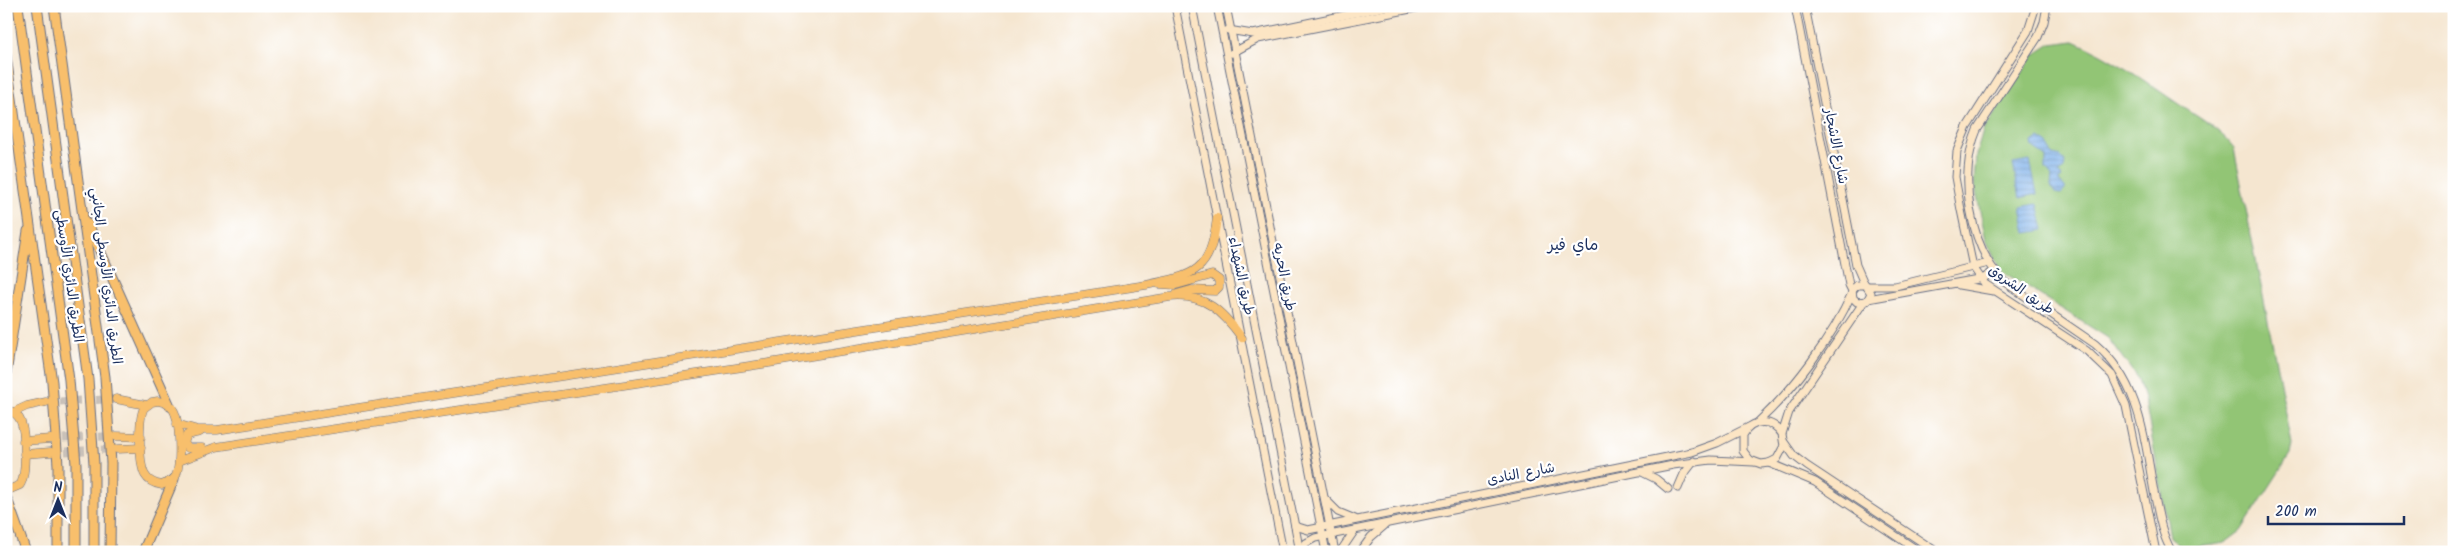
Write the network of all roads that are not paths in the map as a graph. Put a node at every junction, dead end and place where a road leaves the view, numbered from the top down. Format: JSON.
{"nodes":[{"id":1,"x":18,"y":6,"type":"edge"},
{"id":2,"x":37,"y":6,"type":"edge"},
{"id":3,"x":54,"y":6,"type":"edge"},
{"id":4,"x":1174,"y":6,"type":"edge"},
{"id":5,"x":1192,"y":6,"type":"edge"},
{"id":6,"x":1217,"y":6,"type":"edge"},
{"id":7,"x":1226,"y":6,"type":"edge"},
{"id":8,"x":1389,"y":6,"type":"edge"},
{"id":9,"x":1426,"y":6,"type":"edge"},
{"id":10,"x":1795,"y":6,"type":"edge"},
{"id":11,"x":1805,"y":6,"type":"edge"},
{"id":12,"x":2036,"y":6,"type":"edge"},
{"id":13,"x":2047,"y":6,"type":"edge"},
{"id":14,"x":1231,"y":30,"type":"junction"},
{"id":15,"x":1222,"y":31,"type":"junction"},
{"id":16,"x":1235,"y":52,"type":"junction"},
{"id":17,"x":1227,"y":55,"type":"junction"},
{"id":18,"x":6,"y":56,"type":"edge"},
{"id":19,"x":1979,"y":107,"type":"junction"},
{"id":20,"x":1988,"y":113,"type":"junction"},
{"id":21,"x":1830,"y":130,"type":"junction"},
{"id":22,"x":1820,"y":132,"type":"junction"},
{"id":23,"x":85,"y":216,"type":"junction"},
{"id":24,"x":1217,"y":218,"type":"junction"},
{"id":25,"x":29,"y":224,"type":"junction"},
{"id":26,"x":1989,"y":263,"type":"junction"},
{"id":27,"x":1973,"y":267,"type":"junction"},
{"id":28,"x":1994,"y":271,"type":"junction"},
{"id":29,"x":1980,"y":279,"type":"junction"},
{"id":30,"x":1155,"y":283,"type":"junction"},
{"id":31,"x":1949,"y":284,"type":"junction"},
{"id":32,"x":1865,"y":285,"type":"junction"},
{"id":33,"x":1852,"y":292,"type":"junction"},
{"id":34,"x":2000,"y":293,"type":"junction"},
{"id":35,"x":1170,"y":297,"type":"junction"},
{"id":36,"x":1866,"y":301,"type":"junction"},
{"id":37,"x":1242,"y":338,"type":"junction"},
{"id":38,"x":6,"y":374,"type":"edge"},
{"id":39,"x":116,"y":399,"type":"tunnel mouth"},
{"id":40,"x":46,"y":402,"type":"tunnel mouth"},
{"id":41,"x":146,"y":405,"type":"junction"},
{"id":42,"x":170,"y":406,"type":"junction"},
{"id":43,"x":10,"y":411,"type":"edge"},
{"id":44,"x":1758,"y":422,"type":"junction"},
{"id":45,"x":176,"y":424,"type":"junction"},
{"id":46,"x":1749,"y":427,"type":"junction"},
{"id":47,"x":207,"y":431,"type":"junction"},
{"id":48,"x":116,"y":436,"type":"tunnel mouth"},
{"id":49,"x":137,"y":437,"type":"junction"},
{"id":50,"x":1783,"y":438,"type":"junction"},
{"id":51,"x":51,"y":439,"type":"tunnel mouth"},
{"id":52,"x":23,"y":441,"type":"junction"},
{"id":53,"x":131,"y":448,"type":"junction"},
{"id":54,"x":142,"y":448,"type":"junction"},
{"id":55,"x":211,"y":448,"type":"junction"},
{"id":56,"x":117,"y":449,"type":"tunnel mouth"},
{"id":57,"x":51,"y":452,"type":"tunnel mouth"},
{"id":58,"x":24,"y":454,"type":"junction"},
{"id":59,"x":179,"y":461,"type":"junction"},
{"id":60,"x":1694,"y":461,"type":"junction"},
{"id":61,"x":1754,"y":462,"type":"junction"},
{"id":62,"x":1769,"y":463,"type":"junction"},
{"id":63,"x":1642,"y":472,"type":"junction"},
{"id":64,"x":174,"y":479,"type":"junction"},
{"id":65,"x":1560,"y":479,"type":"junction"},
{"id":66,"x":1547,"y":481,"type":"junction"},
{"id":67,"x":1562,"y":488,"type":"junction"},
{"id":68,"x":1678,"y":488,"type":"dead end"},
{"id":69,"x":1668,"y":489,"type":"dead end"},
{"id":70,"x":1549,"y":490,"type":"junction"},
{"id":71,"x":6,"y":491,"type":"edge"},
{"id":72,"x":6,"y":496,"type":"edge"},
{"id":73,"x":1324,"y":497,"type":"junction"},
{"id":74,"x":1358,"y":520,"type":"junction"},
{"id":75,"x":1387,"y":523,"type":"junction"},
{"id":76,"x":1294,"y":526,"type":"junction"},
{"id":77,"x":1330,"y":526,"type":"junction"},
{"id":78,"x":1321,"y":528,"type":"junction"},
{"id":79,"x":1355,"y":530,"type":"junction"},
{"id":80,"x":1331,"y":535,"type":"junction"},
{"id":81,"x":1323,"y":536,"type":"junction"},
{"id":82,"x":26,"y":552,"type":"edge"},
{"id":83,"x":58,"y":552,"type":"edge"},
{"id":84,"x":76,"y":552,"type":"edge"},
{"id":85,"x":94,"y":552,"type":"edge"},
{"id":86,"x":110,"y":552,"type":"edge"},
{"id":87,"x":143,"y":552,"type":"edge"},
{"id":88,"x":1283,"y":552,"type":"edge"},
{"id":89,"x":1300,"y":552,"type":"edge"},
{"id":90,"x":1326,"y":552,"type":"edge"},
{"id":91,"x":1335,"y":552,"type":"edge"},
{"id":92,"x":1340,"y":552,"type":"edge"},
{"id":93,"x":1360,"y":552,"type":"edge"},
{"id":94,"x":1920,"y":552,"type":"edge"},
{"id":95,"x":1937,"y":552,"type":"edge"},
{"id":96,"x":2156,"y":552,"type":"edge"},
{"id":97,"x":2172,"y":552,"type":"edge"}],
"edges":[{"from":1,"to":84,"type":"highway","name":"الطريق الدائري الأوسطى"},
{"from":2,"to":85,"type":"highway","name":"الطريق الدائري الأوسطى"},
{"from":3,"to":23,"type":"highway","name":"الطريق الدائري الأوسطى الجانبي"},
{"from":4,"to":24,"type":"street","name":"طريق الشهداء"},
{"from":5,"to":76,"type":"street","name":"طريق الشهداء"},
{"from":6,"to":15,"type":"street","name":"طريق الحريه"},
{"from":7,"to":14,"type":"street","name":"طريق الحريه"},
{"from":8,"to":14,"type":"street"},
{"from":9,"to":16,"type":"street"},
{"from":10,"to":22,"type":"street","name":"شارع الاشجار"},
{"from":11,"to":21,"type":"street","name":"شارع الاشجار"},
{"from":12,"to":19,"type":"street","name":"طريق الشروق"},
{"from":13,"to":20,"type":"street","name":"طريق الشروق"},
{"from":14,"to":15,"type":"street"},
{"from":14,"to":16,"type":"street","name":"طريق الحريه"},
{"from":15,"to":17,"type":"street","name":"طريق الحريه"},
{"from":16,"to":17,"type":"street"},
{"from":16,"to":73,"type":"street","name":"طريق الحريه"},
{"from":17,"to":78,"type":"street","name":"طريق الحريه"},
{"from":18,"to":25,"type":"highway"},
{"from":19,"to":20,"type":"street"},
{"from":19,"to":27,"type":"street","name":"طريق الشروق"},
{"from":20,"to":26,"type":"street","name":"طريق الشروق"},
{"from":21,"to":22,"type":"street"},
{"from":21,"to":32,"type":"street","name":"شارع الاشجار"},
{"from":22,"to":33,"type":"street","name":"شارع الاشجار"},
{"from":23,"to":42,"type":"highway"},
{"from":23,"to":86,"type":"highway","name":"الطريق الدائري الأوسطى الجانبي"},
{"from":24,"to":30,"type":"main road"},
{"from":24,"to":37,"type":"street","name":"طريق الشهداء"},
{"from":25,"to":38,"type":"highway"},
{"from":25,"to":83,"type":"highway"},
{"from":26,"to":27,"type":"street"},
{"from":26,"to":28,"type":"street","name":"طريق الشروق"},
{"from":27,"to":29,"type":"street","name":"طريق الشروق"},
{"from":27,"to":32,"type":"street"},
{"from":28,"to":29,"type":"street"},
{"from":28,"to":97,"type":"street","name":"طريق الشروق"},
{"from":29,"to":31,"type":"street"},
{"from":29,"to":34,"type":"street","name":"طريق الشروق"},
{"from":30,"to":35,"type":"main road"},
{"from":30,"to":47,"type":"main road"},
{"from":31,"to":34,"type":"street"},
{"from":31,"to":36,"type":"street"},
{"from":32,"to":33,"type":"street"},
{"from":32,"to":36,"type":"street"},
{"from":33,"to":36,"type":"street"},
{"from":33,"to":44,"type":"street"},
{"from":34,"to":96,"type":"street","name":"طريق الشروق"},
{"from":35,"to":37,"type":"main road"},
{"from":35,"to":55,"type":"main road"},
{"from":36,"to":50,"type":"street"},
{"from":37,"to":88,"type":"street","name":"طريق الشهداء"},
{"from":39,"to":41,"type":"main road"},
{"from":40,"to":43,"type":"main road"},
{"from":41,"to":42,"type":"main road"},
{"from":41,"to":49,"type":"main road"},
{"from":42,"to":45,"type":"main road"},
{"from":43,"to":52,"type":"main road"},
{"from":44,"to":46,"type":"street"},
{"from":44,"to":50,"type":"street"},
{"from":45,"to":47,"type":"main road"},
{"from":45,"to":59,"type":"main road"},
{"from":46,"to":61,"type":"street"},
{"from":46,"to":65,"type":"street","name":"شارع النادى"},
{"from":47,"to":55,"type":"main road"},
{"from":48,"to":49,"type":"main road"},
{"from":49,"to":53,"type":"main road"},
{"from":49,"to":54,"type":"main road"},
{"from":50,"to":62,"type":"street"},
{"from":50,"to":95,"type":"street"},
{"from":51,"to":52,"type":"main road"},
{"from":52,"to":58,"type":"main road"},
{"from":53,"to":54,"type":"main road"},
{"from":53,"to":56,"type":"main road"},
{"from":54,"to":64,"type":"main road"},
{"from":55,"to":59,"type":"main road"},
{"from":57,"to":58,"type":"main road"},
{"from":58,"to":71,"type":"main road"},
{"from":59,"to":64,"type":"main road"},
{"from":60,"to":61,"type":"street","name":"شارع النادى"},
{"from":60,"to":63,"type":"street","name":"شارع النادى"},
{"from":60,"to":68,"type":"street"},
{"from":61,"to":62,"type":"street"},
{"from":62,"to":94,"type":"street"},
{"from":63,"to":67,"type":"street","name":"شارع النادى"},
{"from":63,"to":69,"type":"street"},
{"from":64,"to":87,"type":"highway"},
{"from":65,"to":66,"type":"street","name":"شارع النادى"},
{"from":65,"to":67,"type":"street"},
{"from":66,"to":70,"type":"street"},
{"from":66,"to":74,"type":"street","name":"شارع النادى"},
{"from":67,"to":70,"type":"street","name":"شارع النادى"},
{"from":70,"to":75,"type":"street","name":"شارع النادى"},
{"from":72,"to":82,"type":"highway"},
{"from":73,"to":74,"type":"street"},
{"from":73,"to":77,"type":"street","name":"طريق الحريه"},
{"from":74,"to":77,"type":"street","name":"شارع النادى"},
{"from":75,"to":79,"type":"street","name":"شارع النادى"},
{"from":75,"to":93,"type":"street"},
{"from":76,"to":78,"type":"street","name":"شارع النادى"},
{"from":76,"to":89,"type":"street","name":"طريق الشهداء"},
{"from":77,"to":78,"type":"street","name":"شارع النادى"},
{"from":77,"to":80,"type":"street","name":"طريق الحريه"},
{"from":78,"to":81,"type":"street","name":"طريق الحريه"},
{"from":79,"to":80,"type":"street","name":"شارع النادى"},
{"from":79,"to":92,"type":"street"},
{"from":80,"to":81,"type":"street","name":"شارع النادى"},
{"from":80,"to":91,"type":"street","name":"طريق الحريه"},
{"from":81,"to":89,"type":"street","name":"شارع النادى"},
{"from":81,"to":90,"type":"street","name":"طريق الحريه"}]}
